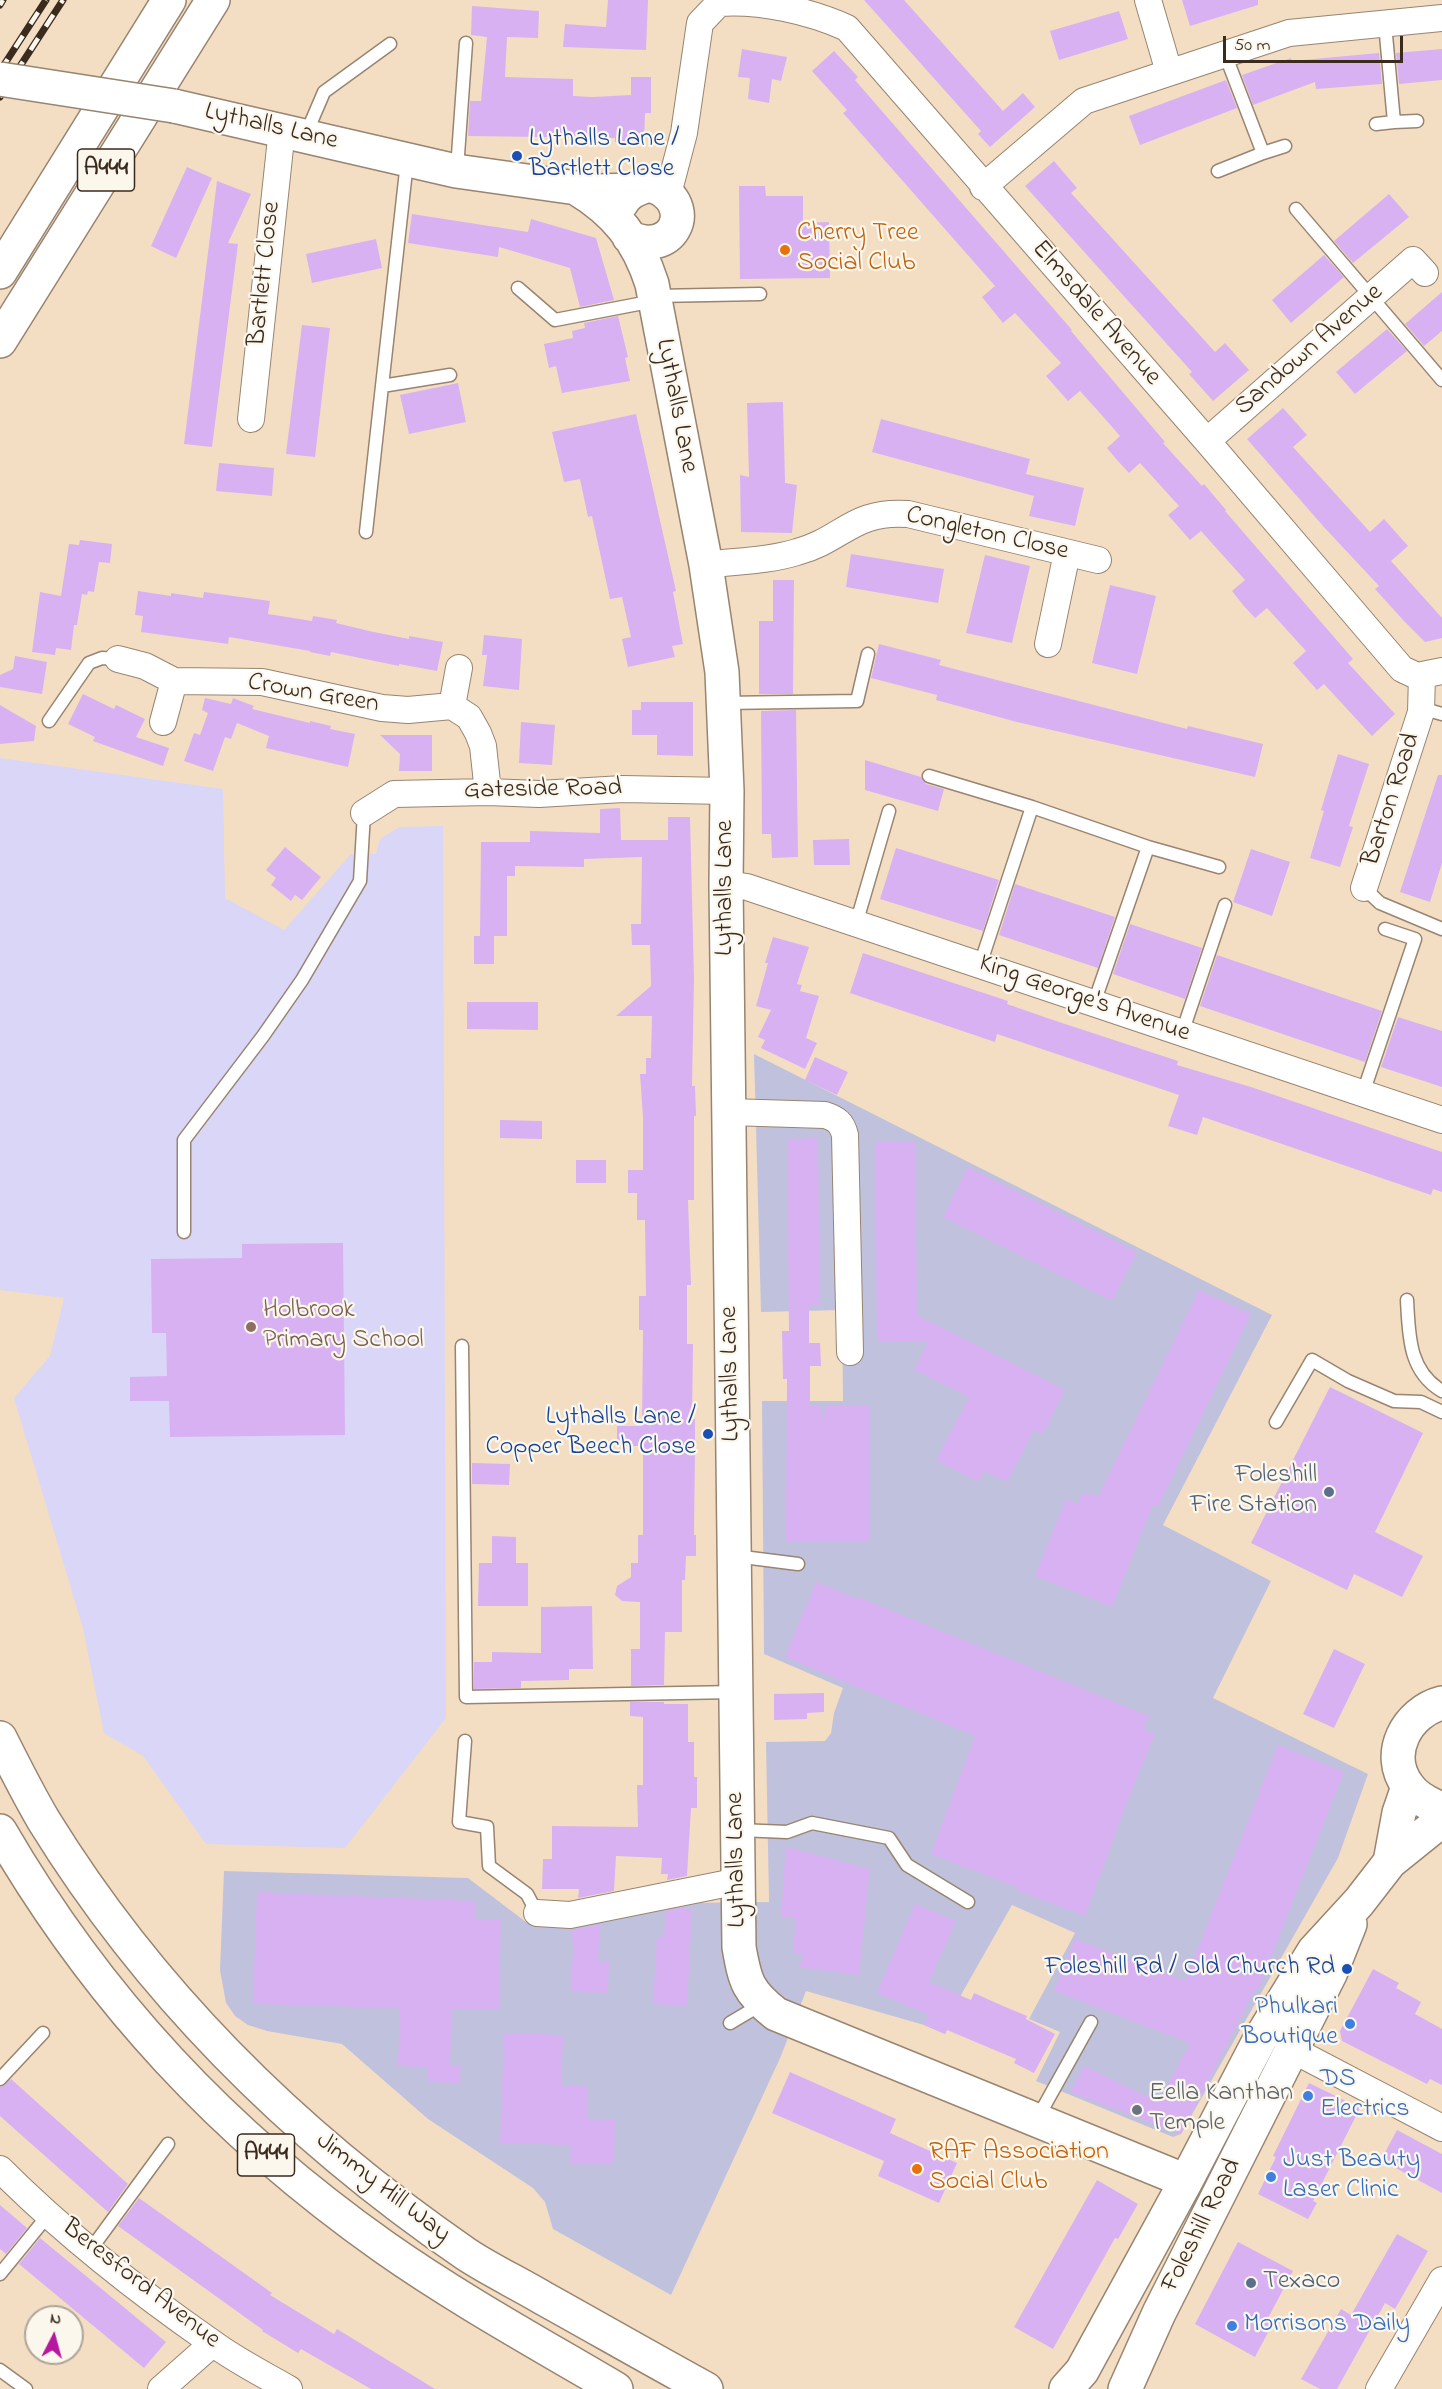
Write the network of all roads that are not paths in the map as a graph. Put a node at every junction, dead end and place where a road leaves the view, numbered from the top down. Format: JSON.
{"nodes":[{"id":1,"x":169,"y":0,"type":"edge"},
{"id":2,"x":213,"y":0,"type":"edge"},
{"id":3,"x":1148,"y":0,"type":"edge"},
{"id":4,"x":718,"y":1,"type":"edge"},
{"id":5,"x":1431,"y":12,"type":"edge"},
{"id":6,"x":1385,"y":24,"type":"junction"},
{"id":7,"x":466,"y":43,"type":"dead end"},
{"id":8,"x":390,"y":44,"type":"dead end"},
{"id":9,"x":1225,"y":54,"type":"junction"},
{"id":10,"x":1169,"y":72,"type":"junction"},
{"id":11,"x":0,"y":79,"type":"edge"},
{"id":12,"x":1417,"y":121,"type":"dead end"},
{"id":13,"x":1394,"y":122,"type":"junction"},
{"id":14,"x":1376,"y":124,"type":"dead end"},
{"id":15,"x":293,"y":132,"type":"junction"},
{"id":16,"x":1286,"y":146,"type":"dead end"},
{"id":17,"x":1263,"y":153,"type":"junction"},
{"id":18,"x":408,"y":161,"type":"junction"},
{"id":19,"x":456,"y":171,"type":"junction"},
{"id":20,"x":1218,"y":171,"type":"dead end"},
{"id":21,"x":983,"y":187,"type":"junction"},
{"id":22,"x":576,"y":188,"type":"junction"},
{"id":23,"x":650,"y":190,"type":"junction"},
{"id":24,"x":1296,"y":209,"type":"dead end"},
{"id":25,"x":674,"y":229,"type":"junction"},
{"id":26,"x":625,"y":232,"type":"junction"},
{"id":27,"x":1414,"y":261,"type":"dead end"},
{"id":28,"x":0,"y":272,"type":"edge"},
{"id":29,"x":518,"y":288,"type":"dead end"},
{"id":30,"x":654,"y":293,"type":"junction"},
{"id":31,"x":760,"y":294,"type":"dead end"},
{"id":32,"x":1372,"y":296,"type":"junction"},
{"id":33,"x":0,"y":341,"type":"edge"},
{"id":34,"x":450,"y":375,"type":"dead end"},
{"id":35,"x":1442,"y":380,"type":"edge"},
{"id":36,"x":382,"y":386,"type":"junction"},
{"id":37,"x":251,"y":419,"type":"dead end"},
{"id":38,"x":1207,"y":441,"type":"junction"},
{"id":39,"x":366,"y":532,"type":"dead end"},
{"id":40,"x":1067,"y":553,"type":"junction"},
{"id":41,"x":1098,"y":560,"type":"dead end"},
{"id":42,"x":706,"y":565,"type":"junction"},
{"id":43,"x":1048,"y":644,"type":"dead end"},
{"id":44,"x":867,"y":654,"type":"dead end"},
{"id":45,"x":118,"y":659,"type":"joint"},
{"id":46,"x":459,"y":668,"type":"dead end"},
{"id":47,"x":1432,"y":673,"type":"edge"},
{"id":48,"x":174,"y":681,"type":"junction"},
{"id":49,"x":723,"y":703,"type":"junction"},
{"id":50,"x":453,"y":706,"type":"junction"},
{"id":51,"x":1432,"y":711,"type":"edge"},
{"id":52,"x":49,"y":721,"type":"dead end"},
{"id":53,"x":164,"y":722,"type":"dead end"},
{"id":54,"x":929,"y":776,"type":"dead end"},
{"id":55,"x":727,"y":791,"type":"junction"},
{"id":56,"x":488,"y":792,"type":"junction"},
{"id":57,"x":1032,"y":807,"type":"junction"},
{"id":58,"x":889,"y":811,"type":"dead end"},
{"id":59,"x":364,"y":813,"type":"joint"},
{"id":60,"x":1148,"y":847,"type":"junction"},
{"id":61,"x":1219,"y":867,"type":"dead end"},
{"id":62,"x":726,"y":884,"type":"junction"},
{"id":63,"x":1364,"y":888,"type":"joint"},
{"id":64,"x":1225,"y":905,"type":"dead end"},
{"id":65,"x":856,"y":924,"type":"junction"},
{"id":66,"x":1385,"y":929,"type":"dead end"},
{"id":67,"x":1442,"y":929,"type":"edge"},
{"id":68,"x":980,"y":965,"type":"junction"},
{"id":69,"x":1094,"y":1003,"type":"junction"},
{"id":70,"x":1182,"y":1033,"type":"junction"},
{"id":71,"x":1363,"y":1093,"type":"junction"},
{"id":72,"x":729,"y":1112,"type":"junction"},
{"id":73,"x":1442,"y":1120,"type":"edge"},
{"id":74,"x":184,"y":1232,"type":"dead end"},
{"id":75,"x":1407,"y":1300,"type":"dead end"},
{"id":76,"x":462,"y":1346,"type":"dead end"},
{"id":77,"x":850,"y":1352,"type":"dead end"},
{"id":78,"x":1442,"y":1391,"type":"edge"},
{"id":79,"x":1442,"y":1412,"type":"edge"},
{"id":80,"x":1276,"y":1422,"type":"dead end"},
{"id":81,"x":734,"y":1556,"type":"junction"},
{"id":82,"x":798,"y":1564,"type":"dead end"},
{"id":83,"x":736,"y":1692,"type":"junction"},
{"id":84,"x":1438,"y":1699,"type":"edge"},
{"id":85,"x":0,"y":1738,"type":"edge"},
{"id":86,"x":465,"y":1741,"type":"dead end"},
{"id":87,"x":1408,"y":1787,"type":"junction"},
{"id":88,"x":1442,"y":1809,"type":"edge"},
{"id":89,"x":1442,"y":1820,"type":"edge"},
{"id":90,"x":738,"y":1830,"type":"junction"},
{"id":91,"x":0,"y":1831,"type":"edge"},
{"id":92,"x":1390,"y":1862,"type":"junction"},
{"id":93,"x":739,"y":1881,"type":"junction"},
{"id":94,"x":969,"y":1902,"type":"dead end"},
{"id":95,"x":1359,"y":1902,"type":"junction"},
{"id":96,"x":537,"y":1913,"type":"joint"},
{"id":97,"x":763,"y":2003,"type":"junction"},
{"id":98,"x":1090,"y":2022,"type":"dead end"},
{"id":99,"x":730,"y":2023,"type":"dead end"},
{"id":100,"x":43,"y":2033,"type":"dead end"},
{"id":101,"x":1293,"y":2050,"type":"junction"},
{"id":102,"x":0,"y":2079,"type":"edge"},
{"id":103,"x":1036,"y":2121,"type":"junction"},
{"id":104,"x":1442,"y":2128,"type":"edge"},
{"id":105,"x":168,"y":2144,"type":"dead end"},
{"id":106,"x":0,"y":2169,"type":"edge"},
{"id":107,"x":1186,"y":2181,"type":"junction"},
{"id":108,"x":49,"y":2214,"type":"junction"},
{"id":109,"x":91,"y":2249,"type":"junction"},
{"id":110,"x":0,"y":2274,"type":"edge"},
{"id":111,"x":1442,"y":2280,"type":"edge"},
{"id":112,"x":212,"y":2344,"type":"junction"},
{"id":113,"x":0,"y":2370,"type":"edge"},
{"id":114,"x":26,"y":2389,"type":"edge"},
{"id":115,"x":161,"y":2389,"type":"edge"},
{"id":116,"x":289,"y":2389,"type":"edge"},
{"id":117,"x":616,"y":2389,"type":"edge"},
{"id":118,"x":706,"y":2389,"type":"edge"},
{"id":119,"x":1066,"y":2389,"type":"edge"},
{"id":120,"x":1125,"y":2389,"type":"edge"},
{"id":121,"x":1379,"y":2389,"type":"edge"}],
"edges":[{"from":1,"to":28,"type":"main road","number":"A444"},
{"from":2,"to":33,"type":"main road","number":"A444"},
{"from":3,"to":10,"type":"street"},
{"from":4,"to":21,"type":"street","name":"Elmsdale Avenue"},
{"from":4,"to":23,"type":"street"},
{"from":5,"to":6,"type":"street"},
{"from":6,"to":9,"type":"street"},
{"from":6,"to":13,"type":"lane"},
{"from":7,"to":19,"type":"lane"},
{"from":8,"to":15,"type":"lane"},
{"from":9,"to":10,"type":"street"},
{"from":9,"to":17,"type":"lane"},
{"from":10,"to":21,"type":"street"},
{"from":11,"to":15,"type":"main road","name":"Lythalls Lane","bridge":true},
{"from":12,"to":13,"type":"lane"},
{"from":13,"to":14,"type":"lane"},
{"from":15,"to":18,"type":"main road","name":"Lythalls Lane"},
{"from":15,"to":37,"type":"street","name":"Bartlett Close"},
{"from":16,"to":17,"type":"lane"},
{"from":17,"to":20,"type":"lane"},
{"from":18,"to":19,"type":"main road","name":"Lythalls Lane"},
{"from":18,"to":36,"type":"lane"},
{"from":19,"to":22,"type":"main road","name":"Lythalls Lane"},
{"from":21,"to":38,"type":"street","name":"Elmsdale Avenue"},
{"from":22,"to":23,"type":"main road","name":"Lythalls Lane"},
{"from":22,"to":26,"type":"main road","name":"Lythalls Lane"},
{"from":23,"to":25,"type":"main road"},
{"from":23,"to":26,"type":"main road"},
{"from":24,"to":32,"type":"lane"},
{"from":25,"to":26,"type":"main road"},
{"from":25,"to":30,"type":"main road","name":"Lythalls Lane"},
{"from":26,"to":30,"type":"main road","name":"Lythalls Lane"},
{"from":27,"to":32,"type":"street","name":"Sandown Avenue"},
{"from":29,"to":30,"type":"lane"},
{"from":30,"to":31,"type":"lane"},
{"from":30,"to":42,"type":"main road","name":"Lythalls Lane"},
{"from":32,"to":35,"type":"lane"},
{"from":32,"to":38,"type":"street","name":"Sandown Avenue"},
{"from":34,"to":36,"type":"lane"},
{"from":36,"to":39,"type":"lane"},
{"from":38,"to":47,"type":"street","name":"Elmsdale Avenue"},
{"from":40,"to":41,"type":"street","name":"Congleton Close"},
{"from":40,"to":42,"type":"street","name":"Congleton Close"},
{"from":40,"to":43,"type":"street"},
{"from":42,"to":49,"type":"main road","name":"Lythalls Lane"},
{"from":44,"to":49,"type":"lane"},
{"from":45,"to":48,"type":"street","name":"Crown Green"},
{"from":45,"to":52,"type":"lane"},
{"from":46,"to":50,"type":"street"},
{"from":47,"to":51,"type":"street","name":"Barton Road"},
{"from":48,"to":50,"type":"street","name":"Crown Green"},
{"from":48,"to":53,"type":"street"},
{"from":49,"to":55,"type":"main road","name":"Lythalls Lane"},
{"from":50,"to":56,"type":"street"},
{"from":51,"to":63,"type":"street","name":"Barton Road"},
{"from":54,"to":57,"type":"lane"},
{"from":55,"to":56,"type":"street","name":"Gateside Road"},
{"from":55,"to":62,"type":"main road","name":"Lythalls Lane"},
{"from":56,"to":59,"type":"street","name":"Gateside Road"},
{"from":57,"to":60,"type":"lane"},
{"from":57,"to":68,"type":"lane"},
{"from":58,"to":65,"type":"lane"},
{"from":59,"to":74,"type":"lane"},
{"from":60,"to":61,"type":"lane"},
{"from":60,"to":69,"type":"lane"},
{"from":62,"to":65,"type":"street","name":"King George's Avenue"},
{"from":62,"to":72,"type":"main road","name":"Lythalls Lane"},
{"from":63,"to":67,"type":"lane"},
{"from":64,"to":70,"type":"lane"},
{"from":65,"to":68,"type":"street","name":"King George's Avenue"},
{"from":66,"to":71,"type":"lane"},
{"from":68,"to":69,"type":"street","name":"King George's Avenue"},
{"from":69,"to":70,"type":"street","name":"King George's Avenue"},
{"from":70,"to":71,"type":"street","name":"King George's Avenue"},
{"from":71,"to":73,"type":"street","name":"King George's Avenue"},
{"from":72,"to":77,"type":"street"},
{"from":72,"to":81,"type":"main road","name":"Lythalls Lane"},
{"from":75,"to":78,"type":"lane"},
{"from":76,"to":83,"type":"lane"},
{"from":79,"to":80,"type":"lane"},
{"from":81,"to":82,"type":"lane"},
{"from":81,"to":83,"type":"main road","name":"Lythalls Lane"},
{"from":83,"to":90,"type":"main road","name":"Lythalls Lane"},
{"from":84,"to":87,"type":"main road"},
{"from":85,"to":118,"type":"main road","name":"Jimmy Hill Way","number":"A444"},
{"from":86,"to":96,"type":"lane"},
{"from":87,"to":88,"type":"main road"},
{"from":87,"to":92,"type":"main road","name":"Foleshill Road"},
{"from":89,"to":92,"type":"main road","name":"Foleshill Road"},
{"from":90,"to":93,"type":"main road","name":"Lythalls Lane"},
{"from":90,"to":94,"type":"lane"},
{"from":91,"to":117,"type":"main road","name":"Jimmy Hill Way","number":"A444"},
{"from":92,"to":95,"type":"main road","name":"Foleshill Road"},
{"from":93,"to":96,"type":"street"},
{"from":93,"to":97,"type":"main road","name":"Lythalls Lane"},
{"from":95,"to":101,"type":"main road","name":"Foleshill Road"},
{"from":95,"to":107,"type":"main road","name":"Foleshill Road"},
{"from":97,"to":99,"type":"lane"},
{"from":97,"to":103,"type":"main road","name":"Lythalls Lane"},
{"from":98,"to":103,"type":"lane"},
{"from":100,"to":102,"type":"lane"},
{"from":101,"to":104,"type":"street"},
{"from":101,"to":120,"type":"main road","name":"Foleshill Road"},
{"from":103,"to":107,"type":"main road","name":"Lythalls Lane"},
{"from":105,"to":109,"type":"lane"},
{"from":106,"to":108,"type":"street","name":"Beresford Avenue"},
{"from":107,"to":119,"type":"main road","name":"Foleshill Road"},
{"from":108,"to":109,"type":"street","name":"Beresford Avenue"},
{"from":108,"to":110,"type":"lane"},
{"from":109,"to":112,"type":"street","name":"Beresford Avenue"},
{"from":111,"to":121,"type":"street"},
{"from":112,"to":115,"type":"street"},
{"from":112,"to":116,"type":"street","name":"Beresford Avenue"},
{"from":113,"to":114,"type":"lane"}]}
